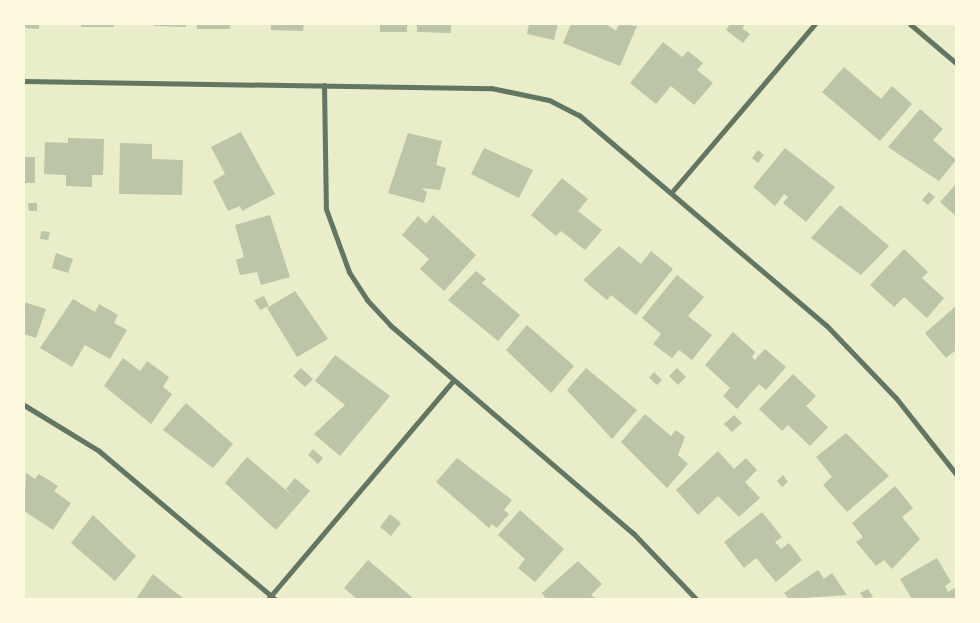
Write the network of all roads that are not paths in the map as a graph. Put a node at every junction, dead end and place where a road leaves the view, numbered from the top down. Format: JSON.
{"nodes":[{"id":1,"x":815,"y":24,"type":"edge"},
{"id":2,"x":910,"y":24,"type":"edge"},
{"id":3,"x":956,"y":63,"type":"edge"},
{"id":4,"x":24,"y":81,"type":"edge"},
{"id":5,"x":324,"y":85,"type":"junction"},
{"id":6,"x":671,"y":193,"type":"junction"},
{"id":7,"x":454,"y":380,"type":"junction"},
{"id":8,"x":24,"y":405,"type":"edge"},
{"id":9,"x":956,"y":474,"type":"edge"},
{"id":10,"x":271,"y":598,"type":"edge"},
{"id":11,"x":696,"y":599,"type":"edge"}],
"edges":[{"from":1,"to":6,"type":"street"},
{"from":2,"to":3,"type":"street"},
{"from":4,"to":5,"type":"street"},
{"from":5,"to":6,"type":"street"},
{"from":5,"to":7,"type":"street"},
{"from":6,"to":9,"type":"street"},
{"from":7,"to":10,"type":"street"},
{"from":7,"to":11,"type":"street"},
{"from":8,"to":10,"type":"street"}]}
